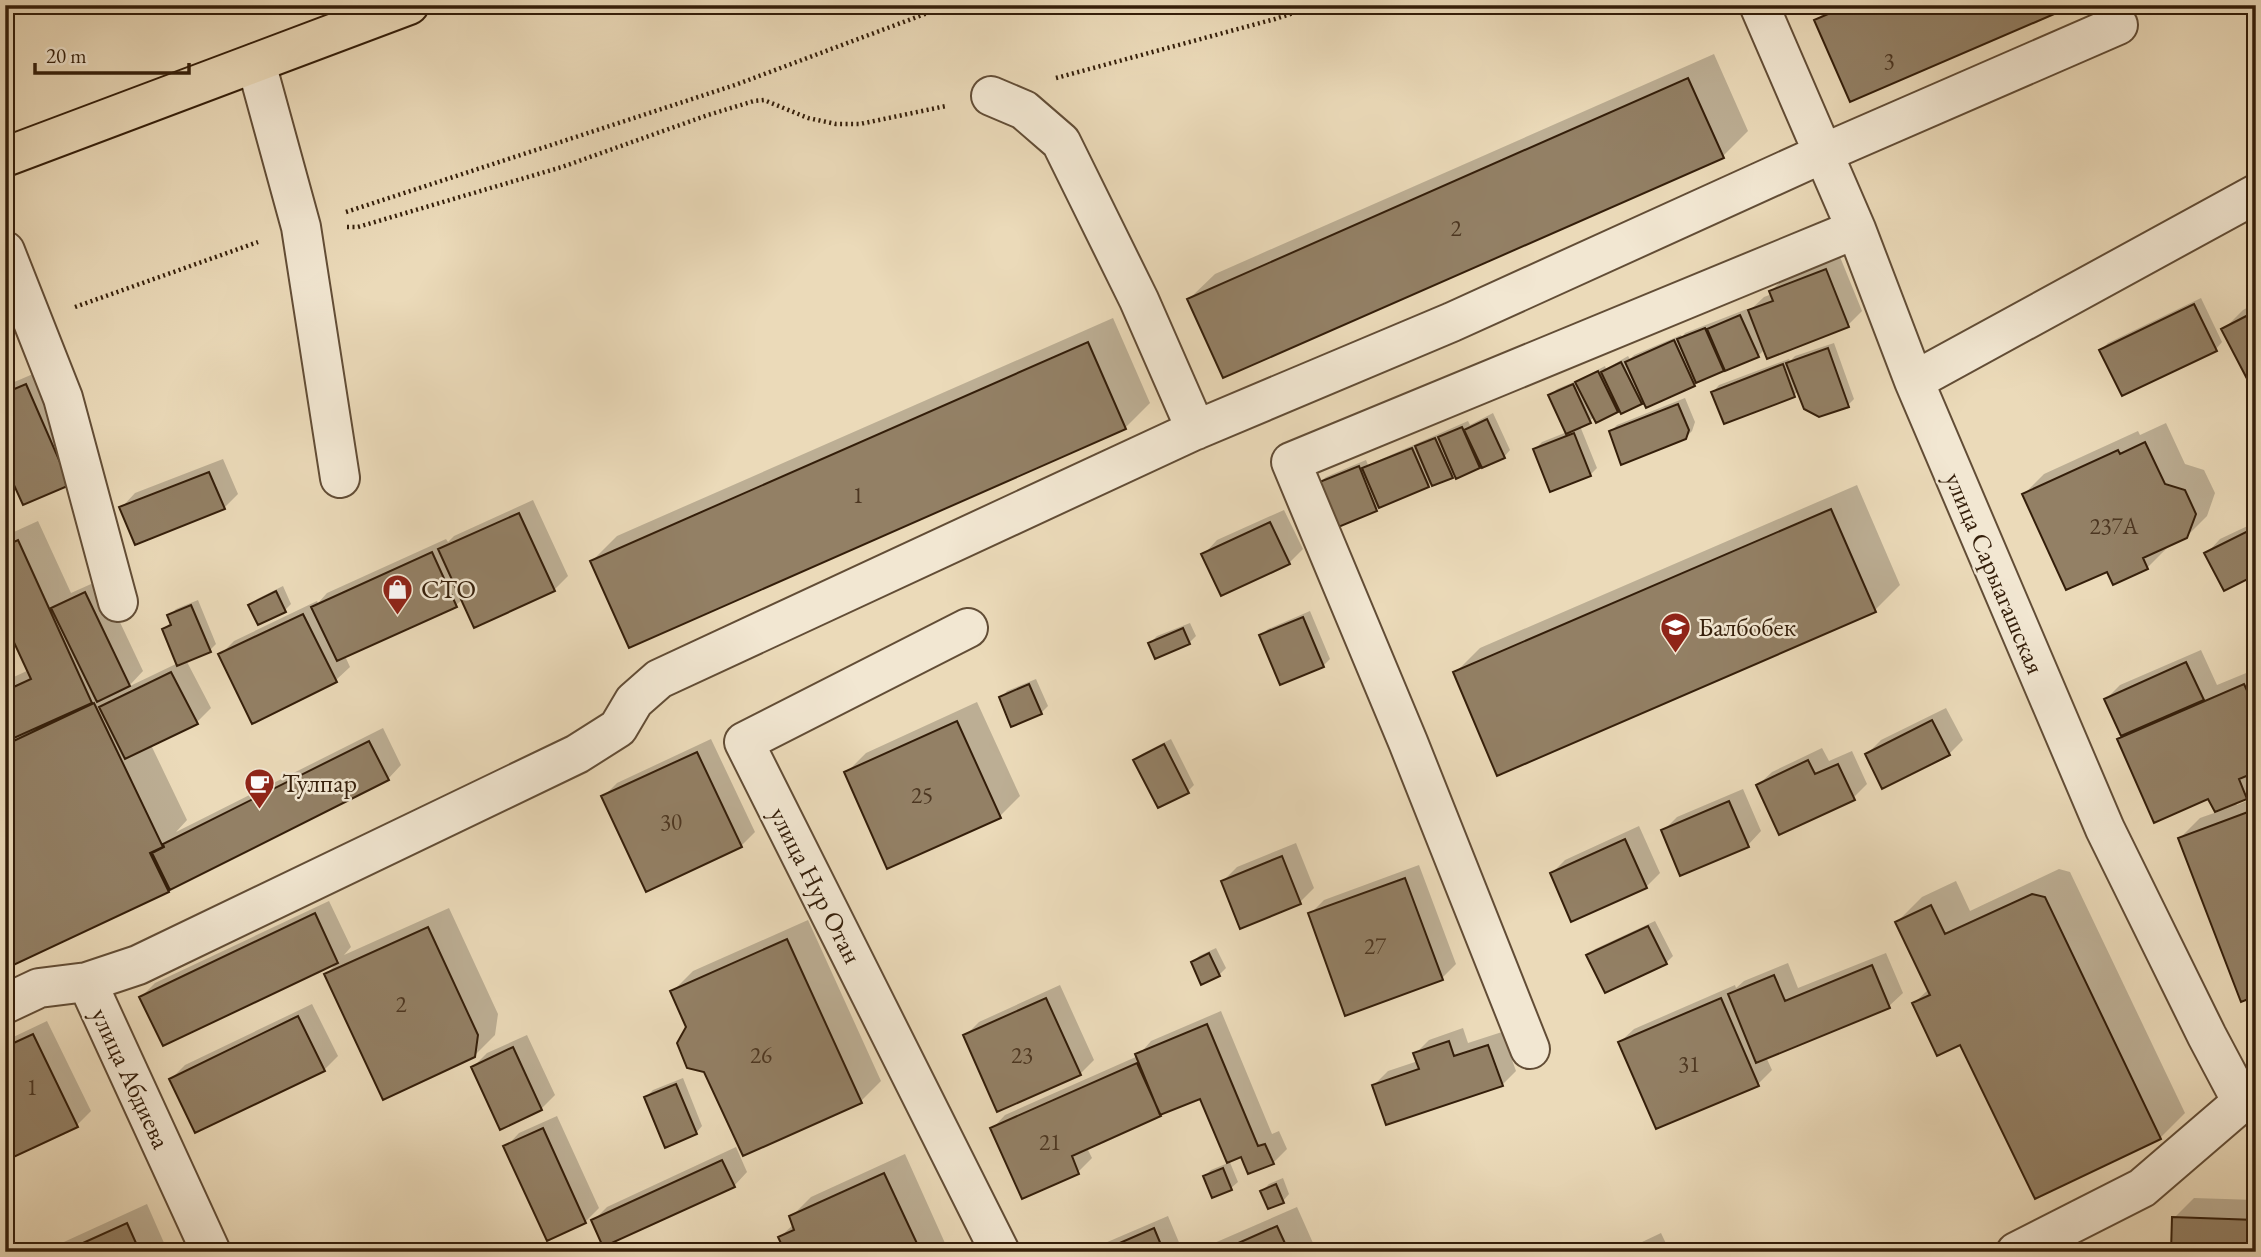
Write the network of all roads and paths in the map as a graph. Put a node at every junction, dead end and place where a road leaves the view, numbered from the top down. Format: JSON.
{"nodes":[{"id":1,"x":409,"y":5,"type":"edge"},
{"id":2,"x":949,"y":5,"type":"edge"},
{"id":3,"x":1318,"y":5,"type":"edge"},
{"id":4,"x":1759,"y":5,"type":"edge"},
{"id":5,"x":2118,"y":25,"type":"dead end"},
{"id":6,"x":256,"y":63,"type":"junction"},
{"id":7,"x":991,"y":96,"type":"junction"},
{"id":8,"x":1824,"y":153,"type":"junction"},
{"id":9,"x":5,"y":157,"type":"edge"},
{"id":10,"x":2256,"y":194,"type":"edge"},
{"id":11,"x":301,"y":227,"type":"junction"},
{"id":12,"x":1856,"y":229,"type":"junction"},
{"id":13,"x":5,"y":251,"type":"edge"},
{"id":14,"x":34,"y":321,"type":"junction"},
{"id":15,"x":1914,"y":381,"type":"junction"},
{"id":16,"x":1196,"y":430,"type":"junction"},
{"id":17,"x":340,"y":478,"type":"dead end"},
{"id":18,"x":118,"y":602,"type":"dead end"},
{"id":19,"x":968,"y":628,"type":"dead end"},
{"id":20,"x":87,"y":982,"type":"junction"},
{"id":21,"x":5,"y":1004,"type":"edge"},
{"id":22,"x":1530,"y":1049,"type":"dead end"},
{"id":23,"x":2249,"y":1104,"type":"edge"},
{"id":24,"x":211,"y":1252,"type":"edge"},
{"id":25,"x":1000,"y":1252,"type":"edge"},
{"id":26,"x":2016,"y":1252,"type":"edge"}],
"edges":[{"from":1,"to":6,"type":"highway"},
{"from":2,"to":11,"type":"path"},
{"from":3,"to":7,"type":"path"},
{"from":4,"to":8,"type":"street","name":"улица Сарыагашская"},
{"from":5,"to":8,"type":"street"},
{"from":6,"to":9,"type":"highway"},
{"from":6,"to":11,"type":"street"},
{"from":7,"to":11,"type":"path"},
{"from":7,"to":16,"type":"street"},
{"from":8,"to":12,"type":"street","name":"улица Сарыагашская"},
{"from":8,"to":16,"type":"street"},
{"from":10,"to":15,"type":"street"},
{"from":11,"to":14,"type":"path"},
{"from":11,"to":17,"type":"street"},
{"from":12,"to":15,"type":"street","name":"улица Сарыагашская"},
{"from":12,"to":22,"type":"street"},
{"from":13,"to":14,"type":"street"},
{"from":14,"to":18,"type":"street"},
{"from":15,"to":23,"type":"street","name":"улица Сарыагашская"},
{"from":16,"to":20,"type":"street"},
{"from":19,"to":25,"type":"street","name":"улица Нур Отан"},
{"from":20,"to":21,"type":"street","name":"улица Абдиева"},
{"from":20,"to":24,"type":"street","name":"улица Абдиева"},
{"from":23,"to":26,"type":"street"}]}
